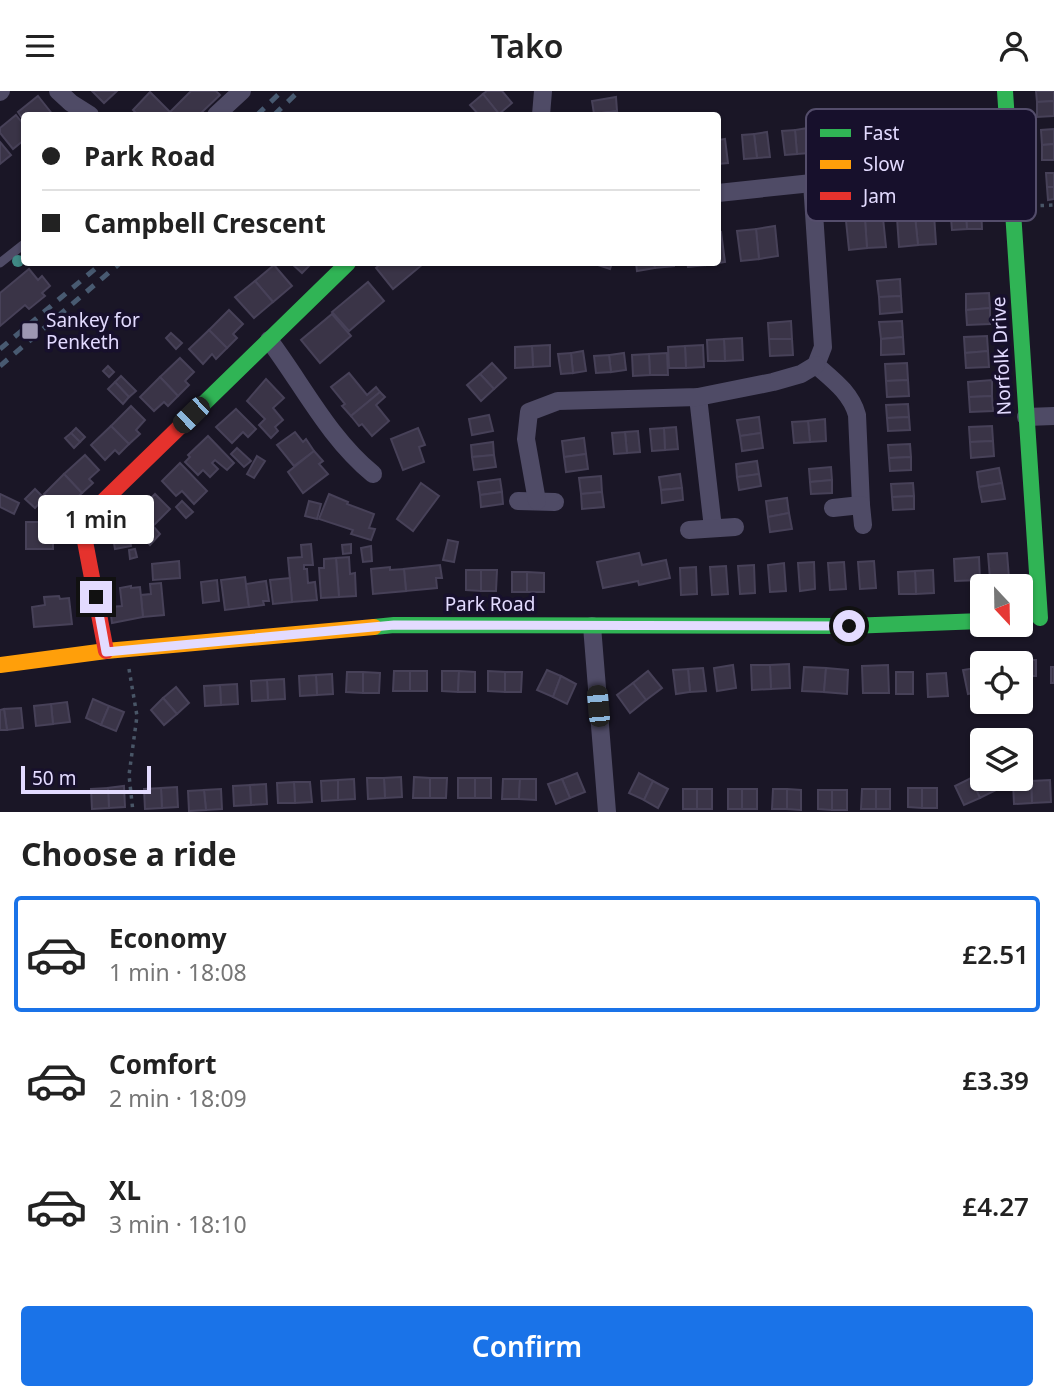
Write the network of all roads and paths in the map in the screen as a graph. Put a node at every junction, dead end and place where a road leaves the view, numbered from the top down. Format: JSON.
{"nodes":[{"id":1,"x":58,"y":91,"type":"edge"},
{"id":2,"x":242,"y":91,"type":"edge"},
{"id":3,"x":543,"y":91,"type":"edge"},
{"id":4,"x":1005,"y":91,"type":"edge"},
{"id":5,"x":1006,"y":109,"type":"edge"},
{"id":6,"x":83,"y":112,"type":"edge"},
{"id":7,"x":219,"y":112,"type":"edge"},
{"id":8,"x":541,"y":112,"type":"edge"},
{"id":9,"x":806,"y":184,"type":"edge"},
{"id":10,"x":721,"y":193,"type":"edge"},
{"id":11,"x":815,"y":221,"type":"edge"},
{"id":12,"x":1013,"y":221,"type":"edge"},
{"id":13,"x":21,"y":246,"type":"edge"},
{"id":14,"x":0,"y":263,"type":"edge"},
{"id":15,"x":345,"y":266,"type":"edge"},
{"id":16,"x":269,"y":340,"type":"junction"},
{"id":17,"x":817,"y":365,"type":"junction"},
{"id":18,"x":698,"y":397,"type":"junction"},
{"id":19,"x":1054,"y":415,"type":"edge"},
{"id":20,"x":1026,"y":417,"type":"junction"},
{"id":21,"x":377,"y":476,"type":"dead end"},
{"id":22,"x":518,"y":501,"type":"dead end"},
{"id":23,"x":537,"y":502,"type":"junction"},
{"id":24,"x":555,"y":502,"type":"dead end"},
{"id":25,"x":861,"y":505,"type":"junction"},
{"id":26,"x":833,"y":508,"type":"dead end"},
{"id":27,"x":863,"y":525,"type":"dead end"},
{"id":28,"x":735,"y":527,"type":"dead end"},
{"id":29,"x":713,"y":529,"type":"junction"},
{"id":30,"x":689,"y":530,"type":"dead end"},
{"id":31,"x":1047,"y":618,"type":"edge"},
{"id":32,"x":970,"y":621,"type":"edge"},
{"id":33,"x":592,"y":626,"type":"junction"},
{"id":34,"x":125,"y":650,"type":"junction"},
{"id":35,"x":106,"y":652,"type":"junction"},
{"id":36,"x":0,"y":664,"type":"edge"},
{"id":37,"x":133,"y":812,"type":"edge"},
{"id":38,"x":607,"y":812,"type":"edge"}],
"edges":[{"from":1,"to":6,"type":"street"},
{"from":2,"to":7,"type":"street"},
{"from":3,"to":8,"type":"street"},
{"from":4,"to":5,"type":"street","name":"Norfolk Drive"},
{"from":9,"to":10,"type":"street"},
{"from":11,"to":17,"type":"street"},
{"from":12,"to":20,"type":"street","name":"Norfolk Drive"},
{"from":13,"to":14,"type":"lane"},
{"from":15,"to":16,"type":"street"},
{"from":16,"to":21,"type":"street"},
{"from":16,"to":35,"type":"street"},
{"from":17,"to":18,"type":"street"},
{"from":17,"to":25,"type":"street"},
{"from":18,"to":23,"type":"street"},
{"from":18,"to":29,"type":"street"},
{"from":19,"to":20,"type":"street"},
{"from":20,"to":31,"type":"street","name":"Norfolk Drive"},
{"from":22,"to":23,"type":"street"},
{"from":23,"to":24,"type":"street"},
{"from":25,"to":26,"type":"street"},
{"from":25,"to":27,"type":"street"},
{"from":28,"to":29,"type":"street"},
{"from":29,"to":30,"type":"street"},
{"from":32,"to":33,"type":"street","name":"Park Road"},
{"from":33,"to":34,"type":"street","name":"Park Road"},
{"from":33,"to":38,"type":"street"},
{"from":34,"to":35,"type":"street","name":"Park Road"},
{"from":34,"to":37,"type":"path"},
{"from":35,"to":36,"type":"street","name":"Park Road"}]}
